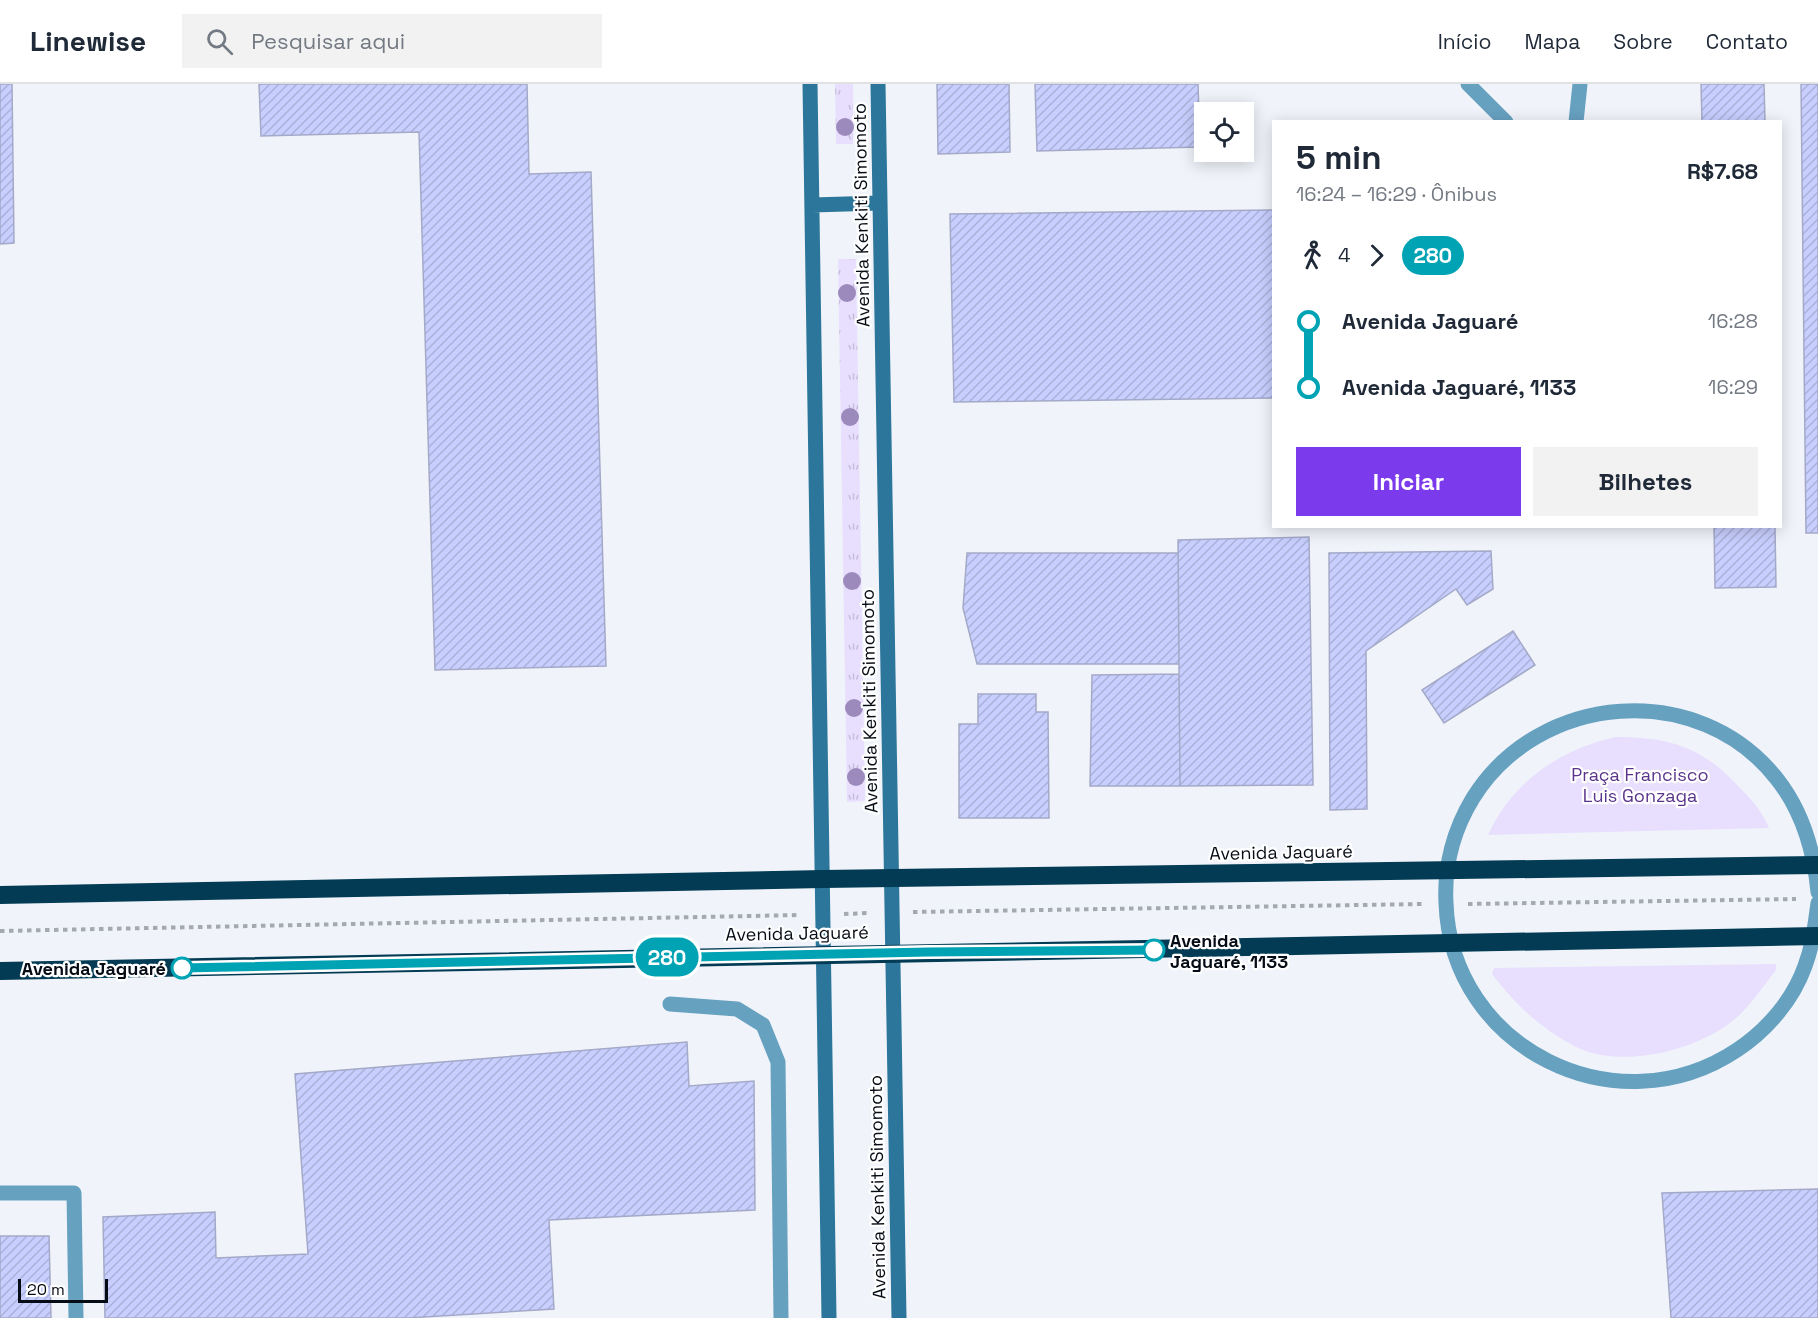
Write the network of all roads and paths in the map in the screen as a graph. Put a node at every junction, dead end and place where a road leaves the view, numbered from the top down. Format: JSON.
{"nodes":[{"id":1,"x":810,"y":84,"type":"edge"},
{"id":2,"x":878,"y":84,"type":"edge"},
{"id":3,"x":1467,"y":84,"type":"edge"},
{"id":4,"x":1580,"y":84,"type":"edge"},
{"id":5,"x":1504,"y":120,"type":"edge"},
{"id":6,"x":1576,"y":120,"type":"edge"},
{"id":7,"x":880,"y":203,"type":"junction"},
{"id":8,"x":812,"y":205,"type":"junction"},
{"id":9,"x":1817,"y":865,"type":"edge"},
{"id":10,"x":1447,"y":870,"type":"junction"},
{"id":11,"x":823,"y":879,"type":"junction"},
{"id":12,"x":891,"y":879,"type":"junction"},
{"id":13,"x":1818,"y":892,"type":"edge"},
{"id":14,"x":0,"y":895,"type":"edge"},
{"id":15,"x":1818,"y":903,"type":"edge"},
{"id":16,"x":1816,"y":936,"type":"edge"},
{"id":17,"x":1452,"y":942,"type":"junction"},
{"id":18,"x":892,"y":952,"type":"junction"},
{"id":19,"x":824,"y":954,"type":"junction"},
{"id":20,"x":0,"y":971,"type":"edge"},
{"id":21,"x":670,"y":1004,"type":"dead end"},
{"id":22,"x":0,"y":1193,"type":"edge"},
{"id":23,"x":76,"y":1318,"type":"edge"},
{"id":24,"x":781,"y":1318,"type":"edge"},
{"id":25,"x":829,"y":1318,"type":"edge"},
{"id":26,"x":899,"y":1318,"type":"edge"}],
"edges":[{"from":1,"to":8,"type":"main road"},
{"from":2,"to":7,"type":"main road","name":"Avenida Kenkiti Simomoto"},
{"from":3,"to":5,"type":"street"},
{"from":4,"to":6,"type":"street"},
{"from":7,"to":8,"type":"main road"},
{"from":7,"to":12,"type":"main road","name":"Avenida Kenkiti Simomoto"},
{"from":8,"to":11,"type":"main road"},
{"from":9,"to":10,"type":"highway","name":"Avenida Jaguaré"},
{"from":9,"to":10,"type":"street"},
{"from":9,"to":13,"type":"street"},
{"from":10,"to":12,"type":"highway","name":"Avenida Jaguaré"},
{"from":10,"to":17,"type":"street"},
{"from":11,"to":12,"type":"highway","name":"Avenida Jaguaré"},
{"from":11,"to":14,"type":"highway","name":"Avenida Jaguaré"},
{"from":11,"to":19,"type":"main road"},
{"from":12,"to":18,"type":"main road","name":"Avenida Kenkiti Simomoto"},
{"from":15,"to":16,"type":"street"},
{"from":16,"to":17,"type":"highway","name":"Avenida Jaguaré"},
{"from":16,"to":17,"type":"street"},
{"from":17,"to":18,"type":"highway","name":"Avenida Jaguaré"},
{"from":18,"to":19,"type":"highway","name":"Avenida Jaguaré"},
{"from":18,"to":26,"type":"main road","name":"Avenida Kenkiti Simomoto"},
{"from":19,"to":20,"type":"highway","name":"Avenida Jaguaré"},
{"from":19,"to":25,"type":"main road"},
{"from":21,"to":24,"type":"street"},
{"from":22,"to":23,"type":"street"}]}
